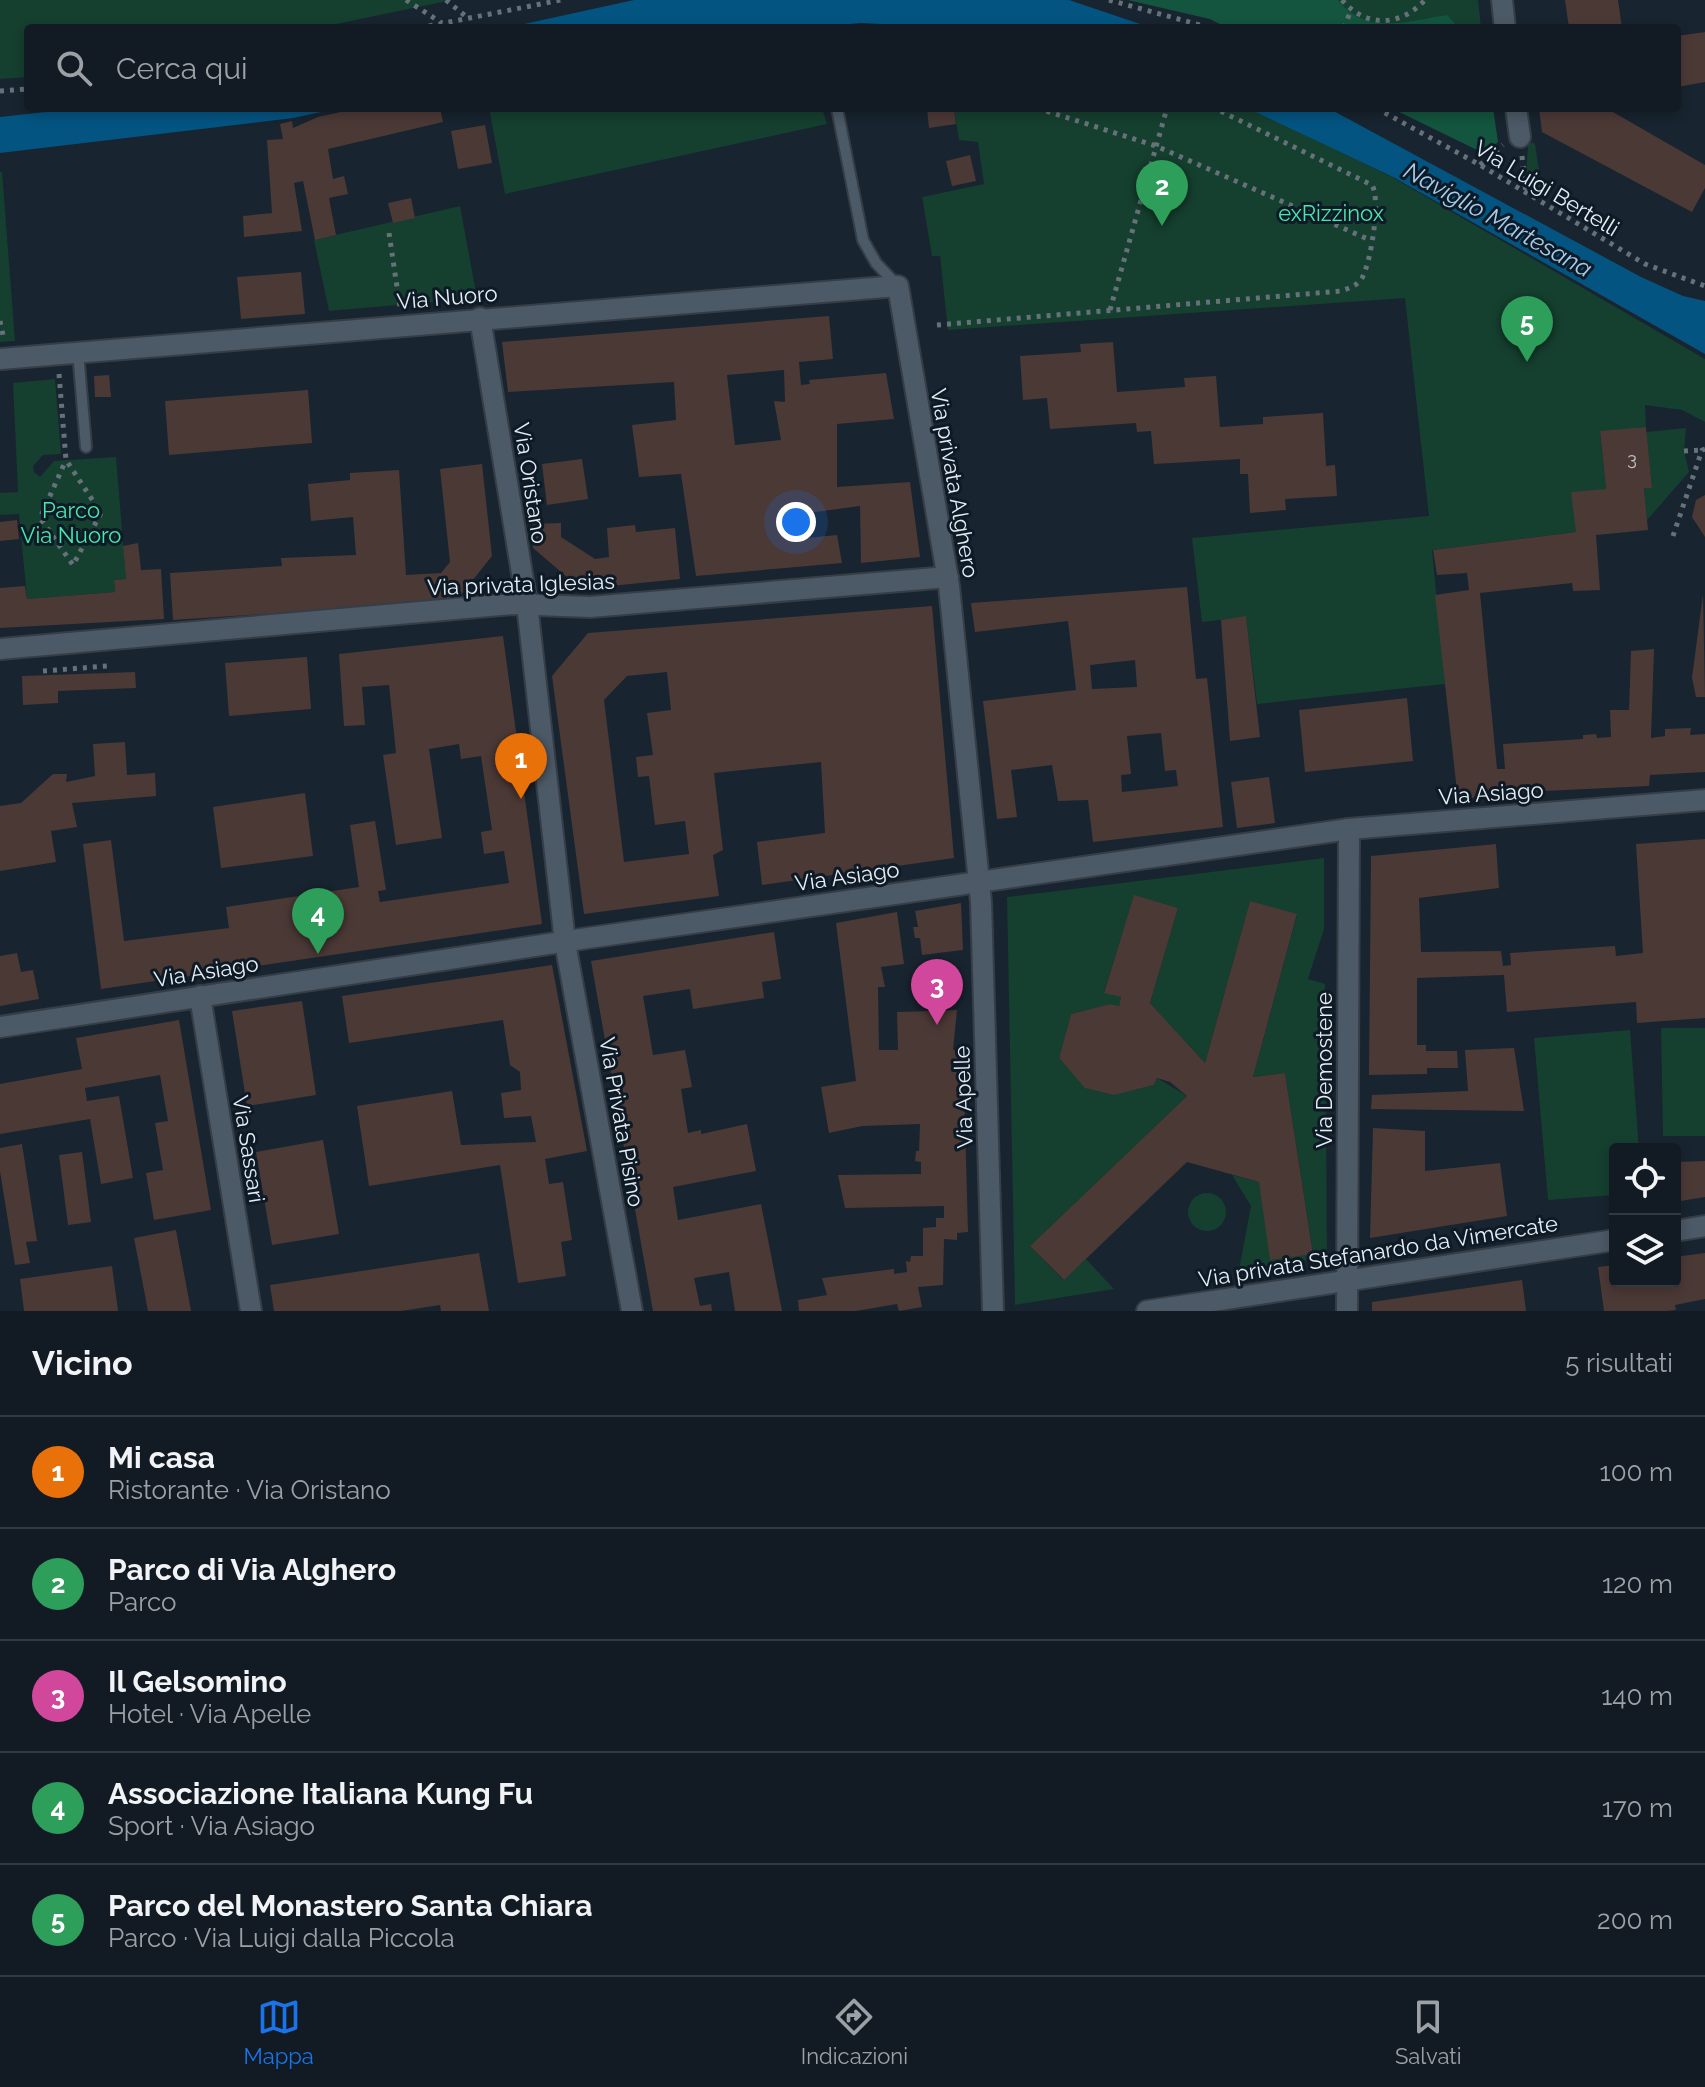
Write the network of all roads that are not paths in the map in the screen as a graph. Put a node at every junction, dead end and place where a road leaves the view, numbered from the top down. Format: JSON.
{"nodes":[{"id":1,"x":1502,"y":0,"type":"edge"},
{"id":2,"x":1505,"y":24,"type":"edge"},
{"id":3,"x":838,"y":112,"type":"edge"},
{"id":4,"x":1517,"y":112,"type":"edge"},
{"id":5,"x":1520,"y":137,"type":"dead end"},
{"id":6,"x":898,"y":286,"type":"junction"},
{"id":7,"x":480,"y":318,"type":"junction"},
{"id":8,"x":68,"y":353,"type":"junction"},
{"id":9,"x":0,"y":359,"type":"edge"},
{"id":10,"x":86,"y":447,"type":"dead end"},
{"id":11,"x":948,"y":577,"type":"junction"},
{"id":12,"x":527,"y":604,"type":"junction"},
{"id":13,"x":0,"y":649,"type":"edge"},
{"id":14,"x":1705,"y":800,"type":"edge"},
{"id":15,"x":1349,"y":829,"type":"junction"},
{"id":16,"x":979,"y":881,"type":"junction"},
{"id":17,"x":565,"y":942,"type":"junction"},
{"id":18,"x":200,"y":996,"type":"junction"},
{"id":19,"x":0,"y":1027,"type":"edge"},
{"id":20,"x":1705,"y":1226,"type":"edge"},
{"id":21,"x":1681,"y":1230,"type":"edge"},
{"id":22,"x":1609,"y":1241,"type":"edge"},
{"id":23,"x":1347,"y":1280,"type":"junction"},
{"id":24,"x":251,"y":1311,"type":"edge"},
{"id":25,"x":632,"y":1311,"type":"edge"},
{"id":26,"x":993,"y":1311,"type":"edge"},
{"id":27,"x":1147,"y":1311,"type":"edge"},
{"id":28,"x":1347,"y":1311,"type":"edge"}],
"edges":[{"from":1,"to":2,"type":"street"},
{"from":3,"to":6,"type":"lane"},
{"from":4,"to":5,"type":"street"},
{"from":6,"to":7,"type":"street","name":"Via Nuoro"},
{"from":6,"to":11,"type":"street","name":"Via privata Alghero"},
{"from":7,"to":8,"type":"street","name":"Via Nuoro"},
{"from":7,"to":12,"type":"street","name":"Via Oristano"},
{"from":8,"to":9,"type":"street","name":"Via Nuoro"},
{"from":8,"to":10,"type":"lane"},
{"from":11,"to":12,"type":"street","name":"Via privata Iglesias"},
{"from":11,"to":16,"type":"street","name":"Via privata Alghero"},
{"from":12,"to":13,"type":"street","name":"Via privata Iglesias"},
{"from":12,"to":17,"type":"street","name":"Via Oristano"},
{"from":14,"to":15,"type":"street","name":"Via Asiago"},
{"from":15,"to":16,"type":"street","name":"Via Asiago"},
{"from":15,"to":23,"type":"street","name":"Via Demostene"},
{"from":16,"to":17,"type":"street","name":"Via Asiago"},
{"from":16,"to":26,"type":"street","name":"Via Apelle"},
{"from":17,"to":18,"type":"street","name":"Via Asiago"},
{"from":17,"to":25,"type":"street","name":"Via Privata Pisino"},
{"from":18,"to":19,"type":"street","name":"Via Asiago"},
{"from":18,"to":24,"type":"street","name":"Via Sassari"},
{"from":20,"to":21,"type":"street"},
{"from":22,"to":23,"type":"street","name":"Via privata Stefanardo da Vimercate"},
{"from":23,"to":27,"type":"street","name":"Via privata Stefanardo da Vimercate"},
{"from":23,"to":28,"type":"street","name":"Via Demostene"}]}
